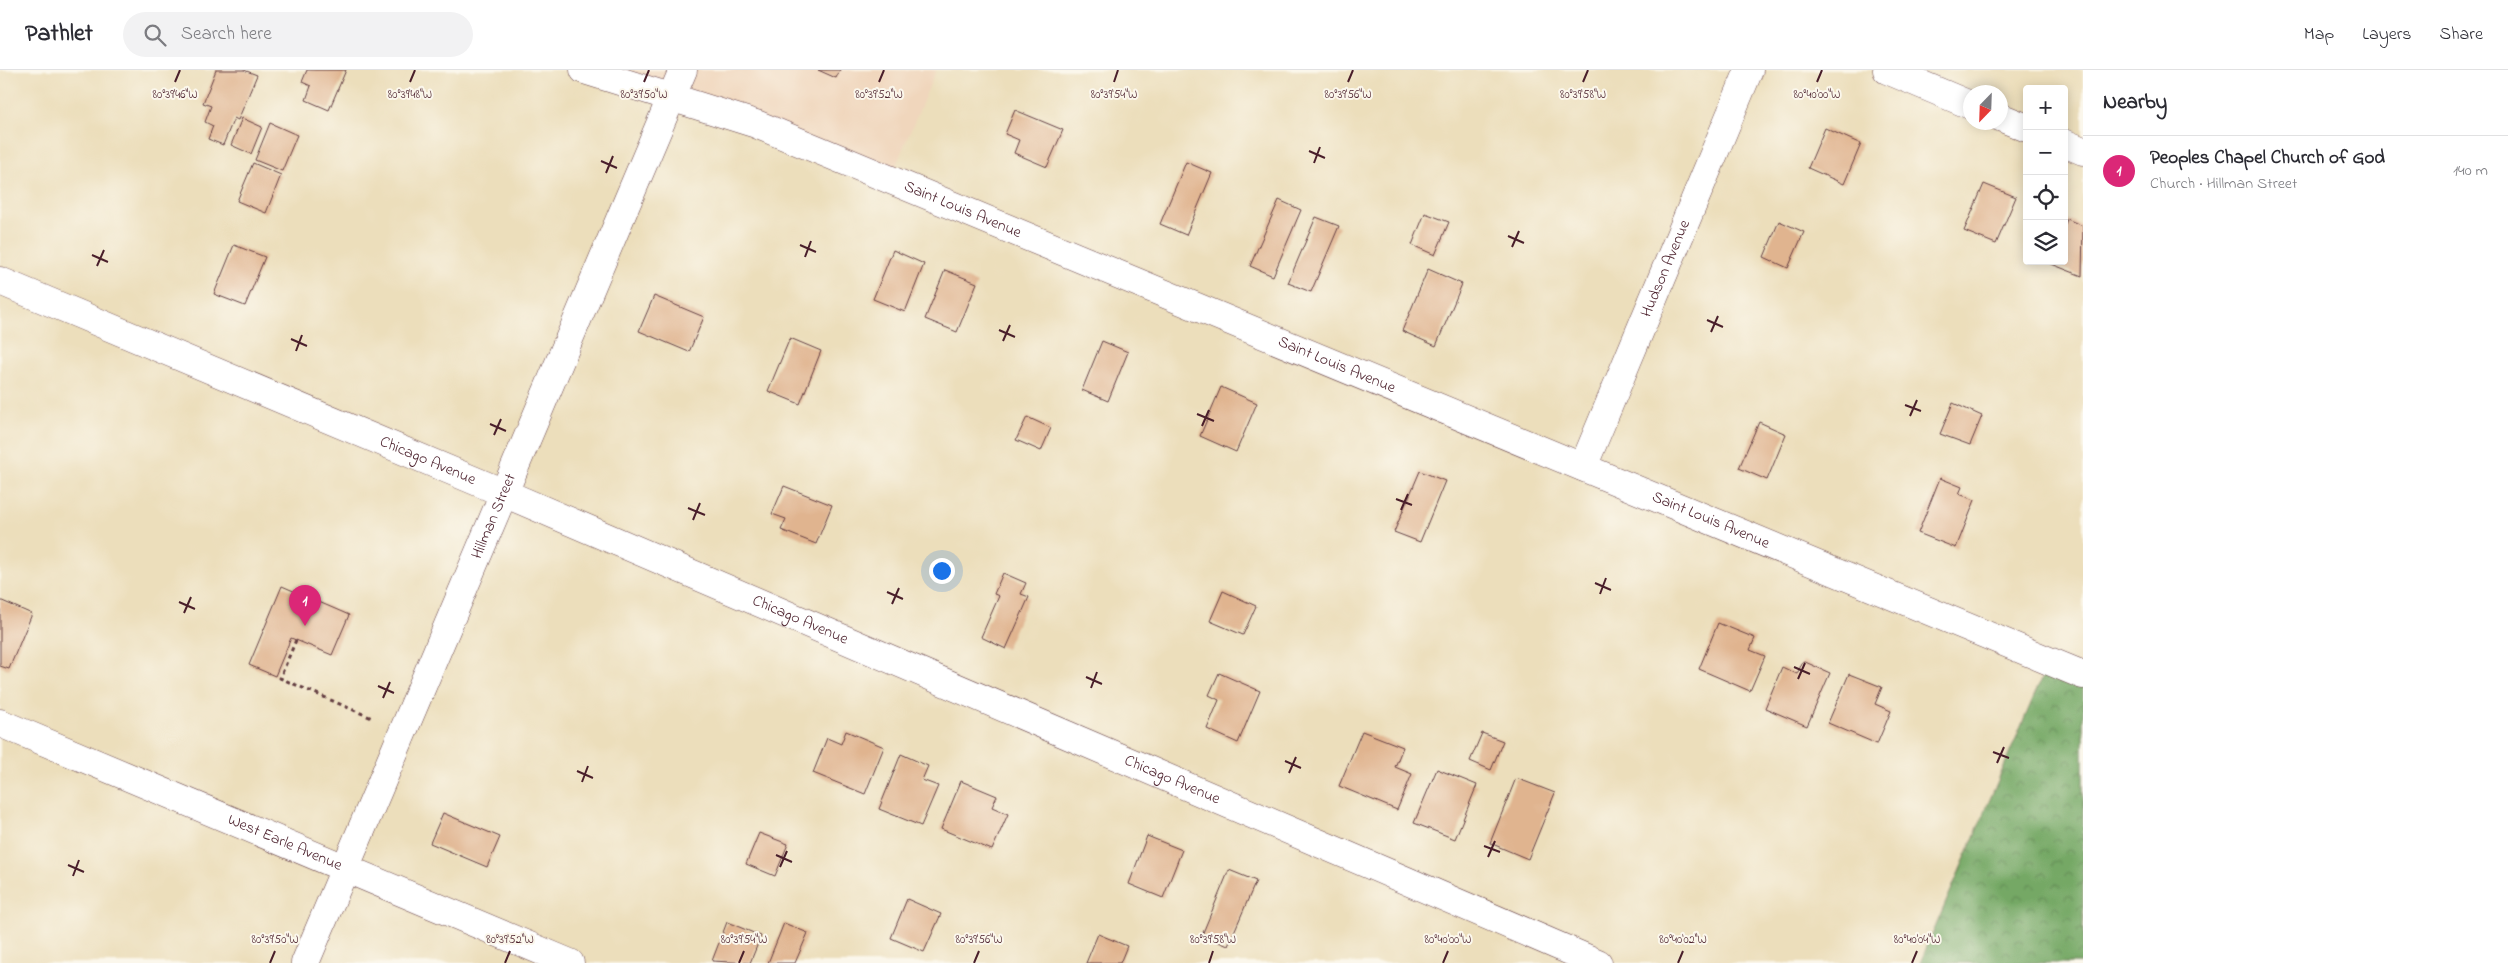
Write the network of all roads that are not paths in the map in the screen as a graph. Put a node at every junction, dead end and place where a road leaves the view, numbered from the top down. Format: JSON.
{"nodes":[{"id":1,"x":584,"y":70,"type":"edge"},
{"id":2,"x":683,"y":70,"type":"edge"},
{"id":3,"x":1749,"y":70,"type":"edge"},
{"id":4,"x":1887,"y":70,"type":"edge"},
{"id":5,"x":671,"y":98,"type":"junction"},
{"id":6,"x":1963,"y":101,"type":"edge"},
{"id":7,"x":2008,"y":120,"type":"edge"},
{"id":8,"x":2023,"y":126,"type":"edge"},
{"id":9,"x":2068,"y":145,"type":"edge"},
{"id":10,"x":2083,"y":151,"type":"edge"},
{"id":11,"x":0,"y":282,"type":"edge"},
{"id":12,"x":1583,"y":467,"type":"junction"},
{"id":13,"x":504,"y":492,"type":"junction"},
{"id":14,"x":2083,"y":675,"type":"edge"},
{"id":15,"x":0,"y":723,"type":"edge"},
{"id":16,"x":346,"y":867,"type":"junction"},
{"id":17,"x":305,"y":963,"type":"edge"},
{"id":18,"x":570,"y":963,"type":"edge"},
{"id":19,"x":1598,"y":963,"type":"edge"}],
"edges":[{"from":1,"to":5,"type":"street","name":"Saint Louis Avenue"},
{"from":2,"to":5,"type":"street","name":"Hillman Street"},
{"from":3,"to":12,"type":"street","name":"Hudson Avenue"},
{"from":4,"to":6,"type":"street"},
{"from":5,"to":12,"type":"street","name":"Saint Louis Avenue"},
{"from":5,"to":13,"type":"street","name":"Hillman Street"},
{"from":7,"to":8,"type":"street"},
{"from":9,"to":10,"type":"street"},
{"from":11,"to":13,"type":"street","name":"Chicago Avenue"},
{"from":12,"to":14,"type":"street","name":"Saint Louis Avenue"},
{"from":13,"to":16,"type":"street","name":"Hillman Street"},
{"from":13,"to":19,"type":"street","name":"Chicago Avenue"},
{"from":15,"to":16,"type":"street","name":"West Earle Avenue"},
{"from":16,"to":17,"type":"street","name":"Hillman Street"},
{"from":16,"to":18,"type":"street","name":"West Earle Avenue"}]}
